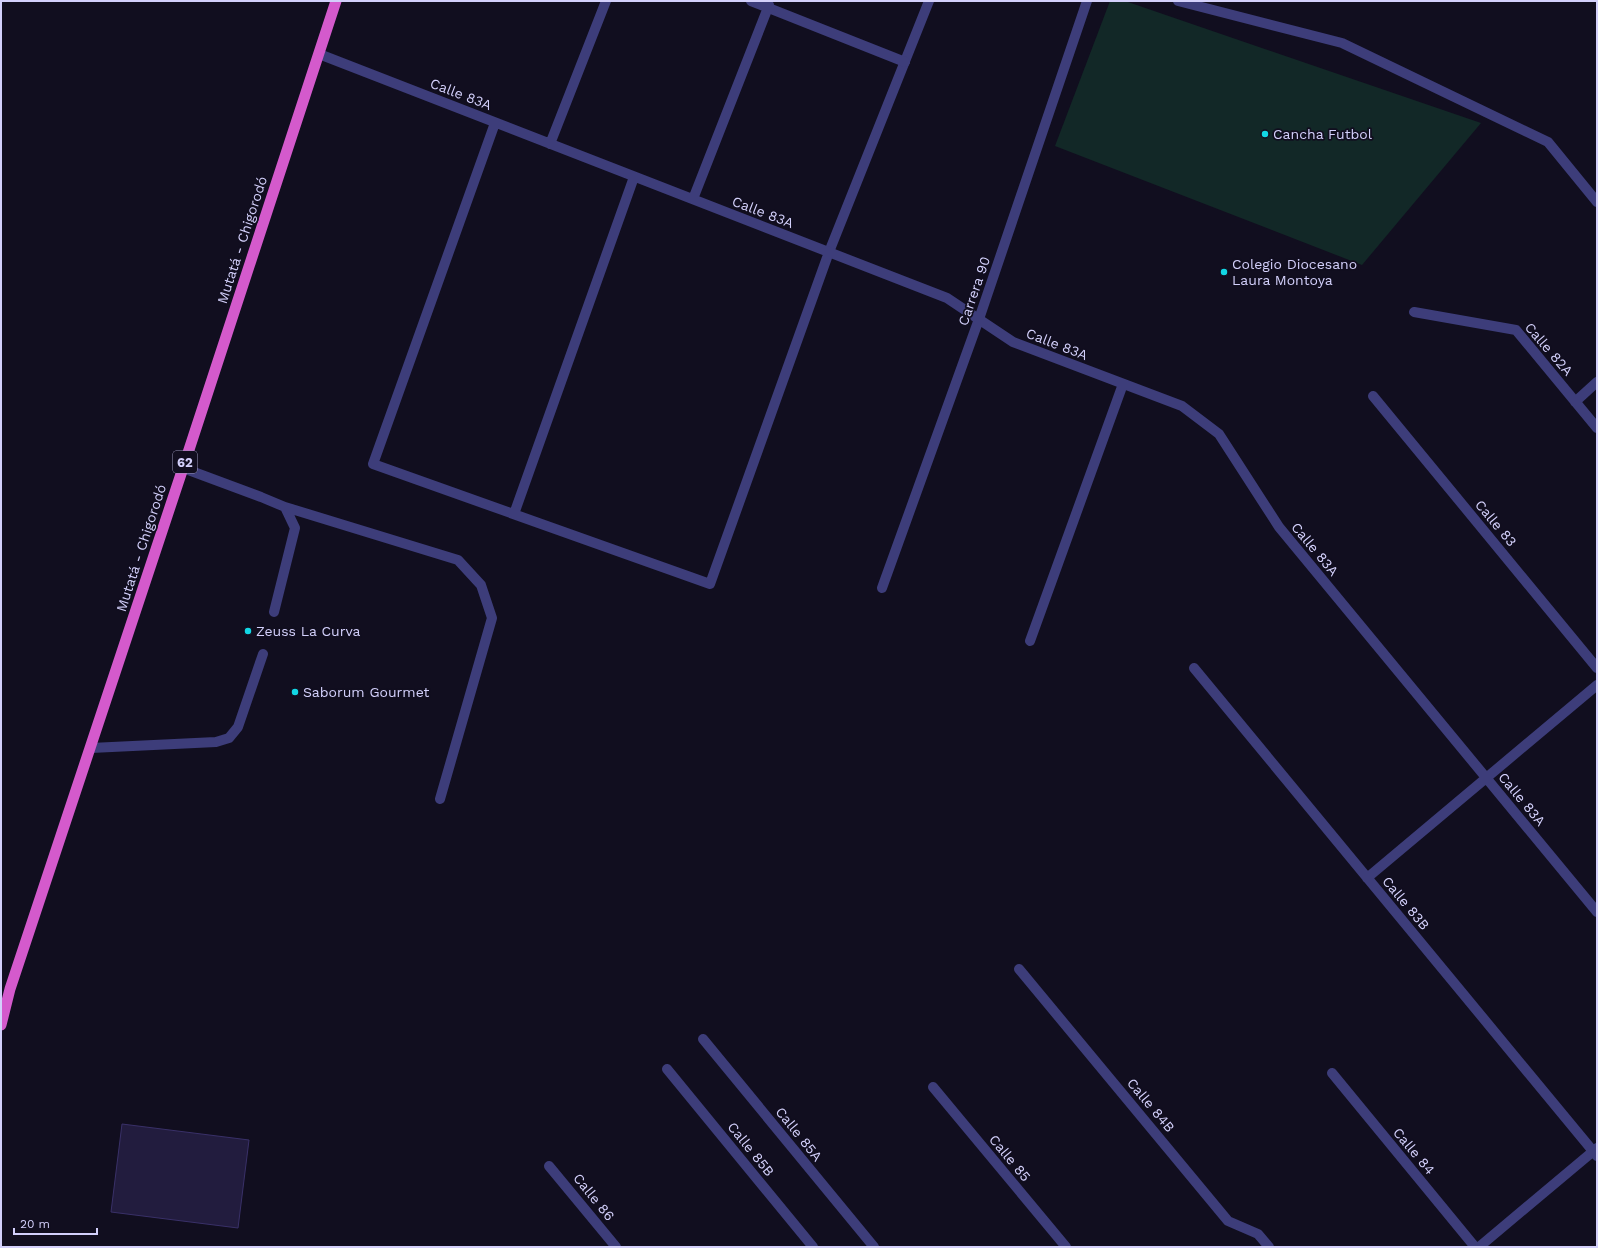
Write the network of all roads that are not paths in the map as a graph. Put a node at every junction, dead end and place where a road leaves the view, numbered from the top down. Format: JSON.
{"nodes":[{"id":1,"x":336,"y":1,"type":"edge"},
{"id":2,"x":606,"y":1,"type":"edge"},
{"id":3,"x":751,"y":1,"type":"edge"},
{"id":4,"x":929,"y":1,"type":"edge"},
{"id":5,"x":1087,"y":1,"type":"edge"},
{"id":6,"x":1178,"y":1,"type":"edge"},
{"id":7,"x":1197,"y":3,"type":"edge"},
{"id":8,"x":768,"y":6,"type":"junction"},
{"id":9,"x":319,"y":54,"type":"junction"},
{"id":10,"x":904,"y":62,"type":"junction"},
{"id":11,"x":495,"y":122,"type":"junction"},
{"id":12,"x":550,"y":144,"type":"junction"},
{"id":13,"x":634,"y":177,"type":"junction"},
{"id":14,"x":693,"y":199,"type":"junction"},
{"id":15,"x":1597,"y":202,"type":"edge"},
{"id":16,"x":829,"y":252,"type":"junction"},
{"id":17,"x":1414,"y":312,"type":"dead end"},
{"id":18,"x":979,"y":320,"type":"junction"},
{"id":19,"x":1597,"y":382,"type":"edge"},
{"id":20,"x":1122,"y":384,"type":"junction"},
{"id":21,"x":1373,"y":396,"type":"dead end"},
{"id":22,"x":1575,"y":402,"type":"junction"},
{"id":23,"x":1597,"y":428,"type":"edge"},
{"id":24,"x":183,"y":468,"type":"junction"},
{"id":25,"x":285,"y":507,"type":"junction"},
{"id":26,"x":514,"y":514,"type":"junction"},
{"id":27,"x":882,"y":588,"type":"dead end"},
{"id":28,"x":274,"y":612,"type":"dead end"},
{"id":29,"x":1030,"y":641,"type":"dead end"},
{"id":30,"x":263,"y":654,"type":"dead end"},
{"id":31,"x":1194,"y":668,"type":"dead end"},
{"id":32,"x":1597,"y":668,"type":"edge"},
{"id":33,"x":1597,"y":685,"type":"edge"},
{"id":34,"x":91,"y":748,"type":"junction"},
{"id":35,"x":1486,"y":778,"type":"junction"},
{"id":36,"x":440,"y":800,"type":"dead end"},
{"id":37,"x":1367,"y":878,"type":"junction"},
{"id":38,"x":1597,"y":912,"type":"edge"},
{"id":39,"x":1020,"y":969,"type":"dead end"},
{"id":40,"x":1,"y":1025,"type":"edge"},
{"id":41,"x":703,"y":1039,"type":"dead end"},
{"id":42,"x":667,"y":1069,"type":"dead end"},
{"id":43,"x":1332,"y":1073,"type":"dead end"},
{"id":44,"x":933,"y":1087,"type":"dead end"},
{"id":45,"x":1596,"y":1152,"type":"edge"},
{"id":46,"x":549,"y":1166,"type":"dead end"},
{"id":47,"x":616,"y":1247,"type":"edge"},
{"id":48,"x":813,"y":1247,"type":"edge"},
{"id":49,"x":874,"y":1247,"type":"edge"},
{"id":50,"x":1066,"y":1247,"type":"edge"},
{"id":51,"x":1269,"y":1247,"type":"edge"},
{"id":52,"x":1475,"y":1247,"type":"edge"},
{"id":53,"x":1480,"y":1247,"type":"edge"}],
"edges":[{"from":1,"to":9,"type":"highway","name":"Mutatá - Chigorodó","number":"62"},
{"from":2,"to":12,"type":"street"},
{"from":3,"to":8,"type":"street"},
{"from":4,"to":10,"type":"street"},
{"from":5,"to":18,"type":"street","name":"Carrera 90"},
{"from":6,"to":7,"type":"street"},
{"from":7,"to":15,"type":"street"},
{"from":8,"to":10,"type":"street"},
{"from":8,"to":14,"type":"street"},
{"from":9,"to":11,"type":"street","name":"Calle 83A"},
{"from":9,"to":24,"type":"highway","name":"Mutatá - Chigorodó","number":"62"},
{"from":10,"to":16,"type":"street"},
{"from":11,"to":12,"type":"street","name":"Calle 83A"},
{"from":11,"to":26,"type":"street"},
{"from":12,"to":13,"type":"street","name":"Calle 83A"},
{"from":13,"to":14,"type":"street","name":"Calle 83A"},
{"from":13,"to":26,"type":"street"},
{"from":14,"to":16,"type":"street","name":"Calle 83A"},
{"from":16,"to":18,"type":"street","name":"Calle 83A"},
{"from":16,"to":26,"type":"street"},
{"from":17,"to":22,"type":"street","name":"Calle 82A"},
{"from":18,"to":20,"type":"street","name":"Calle 83A"},
{"from":18,"to":27,"type":"street","name":"Carrera 90"},
{"from":19,"to":22,"type":"street"},
{"from":20,"to":29,"type":"street"},
{"from":20,"to":35,"type":"street","name":"Calle 83A"},
{"from":21,"to":32,"type":"street","name":"Calle 83"},
{"from":22,"to":23,"type":"street","name":"Calle 82A"},
{"from":24,"to":25,"type":"street"},
{"from":24,"to":34,"type":"highway","name":"Mutatá - Chigorodó","number":"62"},
{"from":25,"to":28,"type":"street"},
{"from":25,"to":36,"type":"street"},
{"from":30,"to":34,"type":"street"},
{"from":31,"to":37,"type":"street","name":"Calle 83B"},
{"from":33,"to":35,"type":"street"},
{"from":34,"to":40,"type":"highway","name":"Mutatá - Chigorodó","number":"62"},
{"from":35,"to":37,"type":"street"},
{"from":35,"to":38,"type":"street","name":"Calle 83A"},
{"from":37,"to":45,"type":"street","name":"Calle 83B"},
{"from":39,"to":51,"type":"street","name":"Calle 84B"},
{"from":41,"to":49,"type":"street","name":"Calle 85A"},
{"from":42,"to":48,"type":"street","name":"Calle 85B"},
{"from":43,"to":52,"type":"street","name":"Calle 84"},
{"from":44,"to":50,"type":"street","name":"Calle 85"},
{"from":45,"to":53,"type":"street"},
{"from":46,"to":47,"type":"street","name":"Calle 86"}]}
